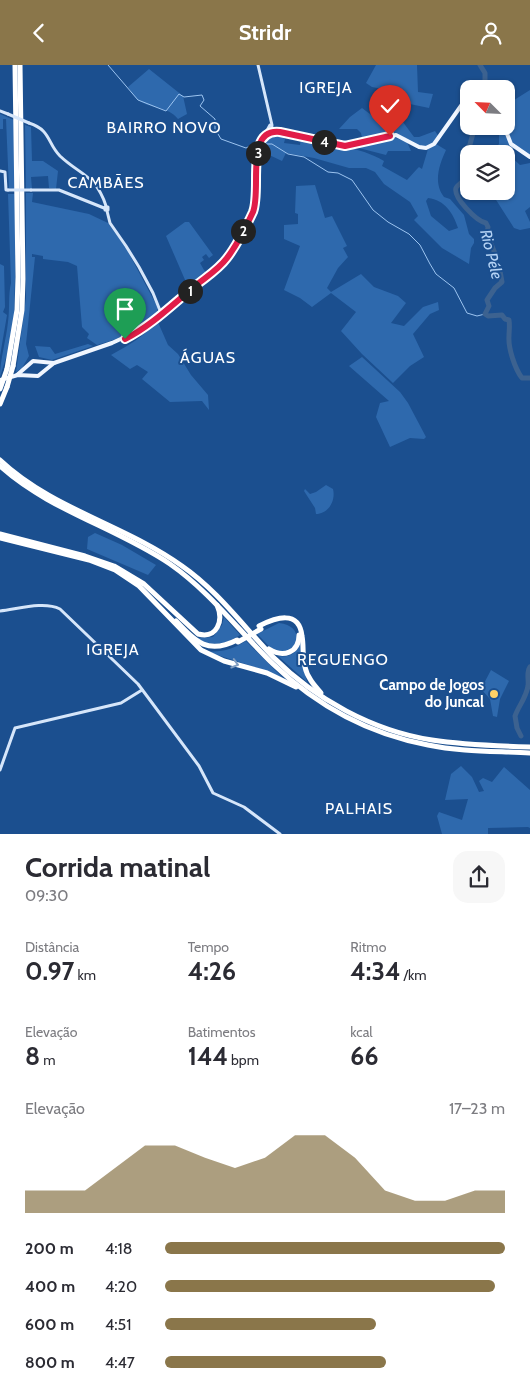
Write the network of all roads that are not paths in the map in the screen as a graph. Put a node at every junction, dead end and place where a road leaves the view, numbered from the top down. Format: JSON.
{"nodes":[{"id":1,"x":15,"y":65,"type":"edge"},
{"id":2,"x":20,"y":65,"type":"edge"},
{"id":3,"x":258,"y":65,"type":"edge"},
{"id":4,"x":460,"y":107,"type":"edge"},
{"id":5,"x":0,"y":111,"type":"edge"},
{"id":6,"x":270,"y":125,"type":"junction"},
{"id":7,"x":271,"y":132,"type":"junction"},
{"id":8,"x":280,"y":132,"type":"junction"},
{"id":9,"x":265,"y":134,"type":"junction"},
{"id":10,"x":507,"y":135,"type":"edge"},
{"id":11,"x":530,"y":157,"type":"edge"},
{"id":12,"x":0,"y":171,"type":"edge"},
{"id":13,"x":106,"y":208,"type":"junction"},
{"id":14,"x":158,"y":305,"type":"junction"},
{"id":15,"x":165,"y":310,"type":"junction"},
{"id":16,"x":161,"y":314,"type":"junction"},
{"id":17,"x":39,"y":361,"type":"junction"},
{"id":18,"x":54,"y":363,"type":"junction"},
{"id":19,"x":28,"y":365,"type":"junction"},
{"id":20,"x":43,"y":371,"type":"junction"},
{"id":21,"x":16,"y":375,"type":"junction"},
{"id":22,"x":30,"y":375,"type":"junction"},
{"id":23,"x":0,"y":380,"type":"edge"},
{"id":24,"x":0,"y":389,"type":"edge"},
{"id":25,"x":0,"y":404,"type":"edge"},
{"id":26,"x":0,"y":460,"type":"edge"},
{"id":27,"x":0,"y":466,"type":"edge"},
{"id":28,"x":1,"y":535,"type":"edge"},
{"id":29,"x":124,"y":571,"type":"junction"},
{"id":30,"x":216,"y":603,"type":"junction"},
{"id":31,"x":0,"y":611,"type":"edge"},
{"id":32,"x":260,"y":627,"type":"junction"},
{"id":33,"x":180,"y":630,"type":"junction"},
{"id":34,"x":238,"y":641,"type":"junction"},
{"id":35,"x":262,"y":645,"type":"junction"},
{"id":36,"x":142,"y":689,"type":"junction"},
{"id":37,"x":307,"y":693,"type":"junction"},
{"id":38,"x":327,"y":699,"type":"junction"},
{"id":39,"x":530,"y":747,"type":"edge"},
{"id":40,"x":530,"y":753,"type":"edge"},
{"id":41,"x":0,"y":770,"type":"edge"},
{"id":42,"x":280,"y":834,"type":"edge"}],
"edges":[{"from":1,"to":24,"type":"highway","bridge":true},
{"from":2,"to":25,"type":"highway","bridge":true},
{"from":3,"to":6,"type":"street"},
{"from":4,"to":8,"type":"main road"},
{"from":5,"to":13,"type":"street","bridge":true},
{"from":6,"to":7,"type":"street"},
{"from":6,"to":8,"type":"street"},
{"from":6,"to":9,"type":"street"},
{"from":7,"to":8,"type":"main road"},
{"from":7,"to":9,"type":"main road"},
{"from":9,"to":15,"type":"main road"},
{"from":10,"to":11,"type":"main road"},
{"from":12,"to":13,"type":"street","bridge":true},
{"from":13,"to":14,"type":"street"},
{"from":14,"to":15,"type":"street"},
{"from":14,"to":16,"type":"street"},
{"from":15,"to":16,"type":"main road"},
{"from":16,"to":18,"type":"main road"},
{"from":17,"to":18,"type":"main road"},
{"from":17,"to":19,"type":"main road"},
{"from":17,"to":20,"type":"main road"},
{"from":18,"to":20,"type":"main road"},
{"from":19,"to":21,"type":"main road"},
{"from":19,"to":22,"type":"main road"},
{"from":20,"to":22,"type":"main road"},
{"from":21,"to":22,"type":"main road"},
{"from":21,"to":23,"type":"main road"},
{"from":26,"to":35,"type":"highway"},
{"from":27,"to":30,"type":"highway"},
{"from":28,"to":29,"type":"highway"},
{"from":28,"to":33,"type":"highway"},
{"from":29,"to":30,"type":"highway"},
{"from":29,"to":34,"type":"highway"},
{"from":30,"to":37,"type":"highway"},
{"from":31,"to":36,"type":"street"},
{"from":32,"to":34,"type":"highway","bridge":true},
{"from":32,"to":35,"type":"highway"},
{"from":32,"to":38,"type":"highway"},
{"from":33,"to":34,"type":"highway"},
{"from":33,"to":37,"type":"highway","one_way":true},
{"from":35,"to":38,"type":"highway"},
{"from":36,"to":41,"type":"street"},
{"from":36,"to":42,"type":"street"},
{"from":37,"to":40,"type":"highway"},
{"from":38,"to":39,"type":"highway"}]}
